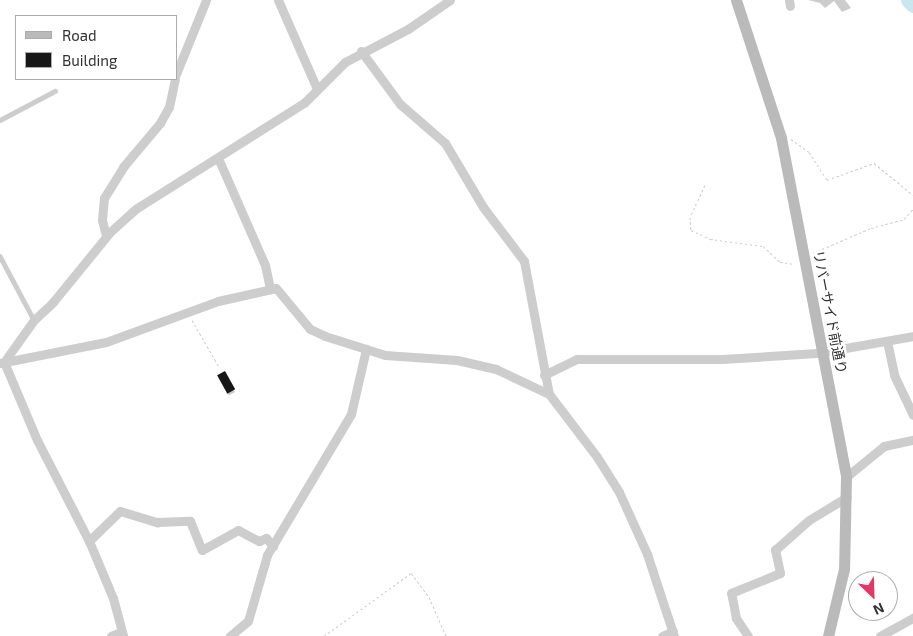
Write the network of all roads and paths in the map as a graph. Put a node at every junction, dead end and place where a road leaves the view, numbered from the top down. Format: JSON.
{"nodes":[{"id":1,"x":206,"y":0,"type":"edge"},
{"id":2,"x":278,"y":0,"type":"edge"},
{"id":3,"x":736,"y":0,"type":"edge"},
{"id":4,"x":446,"y":1,"type":"edge"},
{"id":5,"x":362,"y":51,"type":"junction"},
{"id":6,"x":178,"y":69,"type":"edge"},
{"id":7,"x":175,"y":80,"type":"edge"},
{"id":8,"x":317,"y":89,"type":"junction"},
{"id":9,"x":55,"y":91,"type":"dead end"},
{"id":10,"x":0,"y":120,"type":"edge"},
{"id":11,"x":781,"y":138,"type":"junction"},
{"id":12,"x":218,"y":158,"type":"junction"},
{"id":13,"x":704,"y":185,"type":"dead end"},
{"id":14,"x":913,"y":195,"type":"edge"},
{"id":15,"x":913,"y":209,"type":"edge"},
{"id":16,"x":106,"y":236,"type":"junction"},
{"id":17,"x":0,"y":256,"type":"edge"},
{"id":18,"x":805,"y":260,"type":"junction"},
{"id":19,"x":270,"y":289,"type":"junction"},
{"id":20,"x":188,"y":311,"type":"junction"},
{"id":21,"x":34,"y":320,"type":"junction"},
{"id":22,"x":913,"y":336,"type":"edge"},
{"id":23,"x":888,"y":341,"type":"junction"},
{"id":24,"x":366,"y":350,"type":"junction"},
{"id":25,"x":823,"y":352,"type":"junction"},
{"id":26,"x":4,"y":365,"type":"edge"},
{"id":27,"x":219,"y":367,"type":"dead end"},
{"id":28,"x":544,"y":375,"type":"junction"},
{"id":29,"x":0,"y":377,"type":"edge"},
{"id":30,"x":549,"y":394,"type":"junction"},
{"id":31,"x":913,"y":414,"type":"edge"},
{"id":32,"x":913,"y":440,"type":"edge"},
{"id":33,"x":846,"y":477,"type":"junction"},
{"id":34,"x":847,"y":497,"type":"junction"},
{"id":35,"x":89,"y":541,"type":"junction"},
{"id":36,"x":273,"y":546,"type":"junction"},
{"id":37,"x":913,"y":618,"type":"edge"},
{"id":38,"x":122,"y":634,"type":"edge"},
{"id":39,"x":673,"y":634,"type":"edge"},
{"id":40,"x":111,"y":636,"type":"edge"},
{"id":41,"x":230,"y":636,"type":"edge"},
{"id":42,"x":324,"y":636,"type":"edge"},
{"id":43,"x":446,"y":636,"type":"edge"},
{"id":44,"x":662,"y":636,"type":"edge"},
{"id":45,"x":748,"y":636,"type":"edge"},
{"id":46,"x":828,"y":636,"type":"edge"},
{"id":47,"x":880,"y":636,"type":"edge"}],
"edges":[{"from":1,"to":6,"type":"street"},
{"from":2,"to":8,"type":"street"},
{"from":3,"to":11,"type":"street","name":"リバーサイド前通り"},
{"from":4,"to":5,"type":"street"},
{"from":5,"to":8,"type":"street"},
{"from":5,"to":28,"type":"street"},
{"from":7,"to":16,"type":"street"},
{"from":8,"to":12,"type":"street"},
{"from":9,"to":10,"type":"lane"},
{"from":11,"to":14,"type":"path"},
{"from":11,"to":18,"type":"street","name":"リバーサイド前通り"},
{"from":12,"to":16,"type":"street"},
{"from":12,"to":19,"type":"street"},
{"from":13,"to":18,"type":"path"},
{"from":15,"to":18,"type":"path"},
{"from":16,"to":21,"type":"street"},
{"from":17,"to":21,"type":"lane"},
{"from":18,"to":25,"type":"street","name":"リバーサイド前通り"},
{"from":19,"to":20,"type":"street"},
{"from":19,"to":24,"type":"street"},
{"from":20,"to":26,"type":"street"},
{"from":20,"to":27,"type":"path"},
{"from":21,"to":26,"type":"street"},
{"from":22,"to":23,"type":"street"},
{"from":23,"to":25,"type":"street"},
{"from":23,"to":31,"type":"street"},
{"from":24,"to":30,"type":"street"},
{"from":24,"to":36,"type":"street"},
{"from":25,"to":28,"type":"street"},
{"from":25,"to":33,"type":"street","name":"リバーサイド前通り"},
{"from":26,"to":29,"type":"street"},
{"from":26,"to":35,"type":"street"},
{"from":28,"to":30,"type":"street"},
{"from":30,"to":39,"type":"street"},
{"from":32,"to":33,"type":"street"},
{"from":33,"to":34,"type":"street","name":"リバーサイド前通り"},
{"from":34,"to":45,"type":"street"},
{"from":34,"to":46,"type":"street","name":"リバーサイド前通り"},
{"from":35,"to":36,"type":"street"},
{"from":35,"to":38,"type":"street"},
{"from":36,"to":41,"type":"street"},
{"from":37,"to":47,"type":"street"},
{"from":38,"to":40,"type":"street"},
{"from":39,"to":44,"type":"street"},
{"from":42,"to":43,"type":"path"}]}
